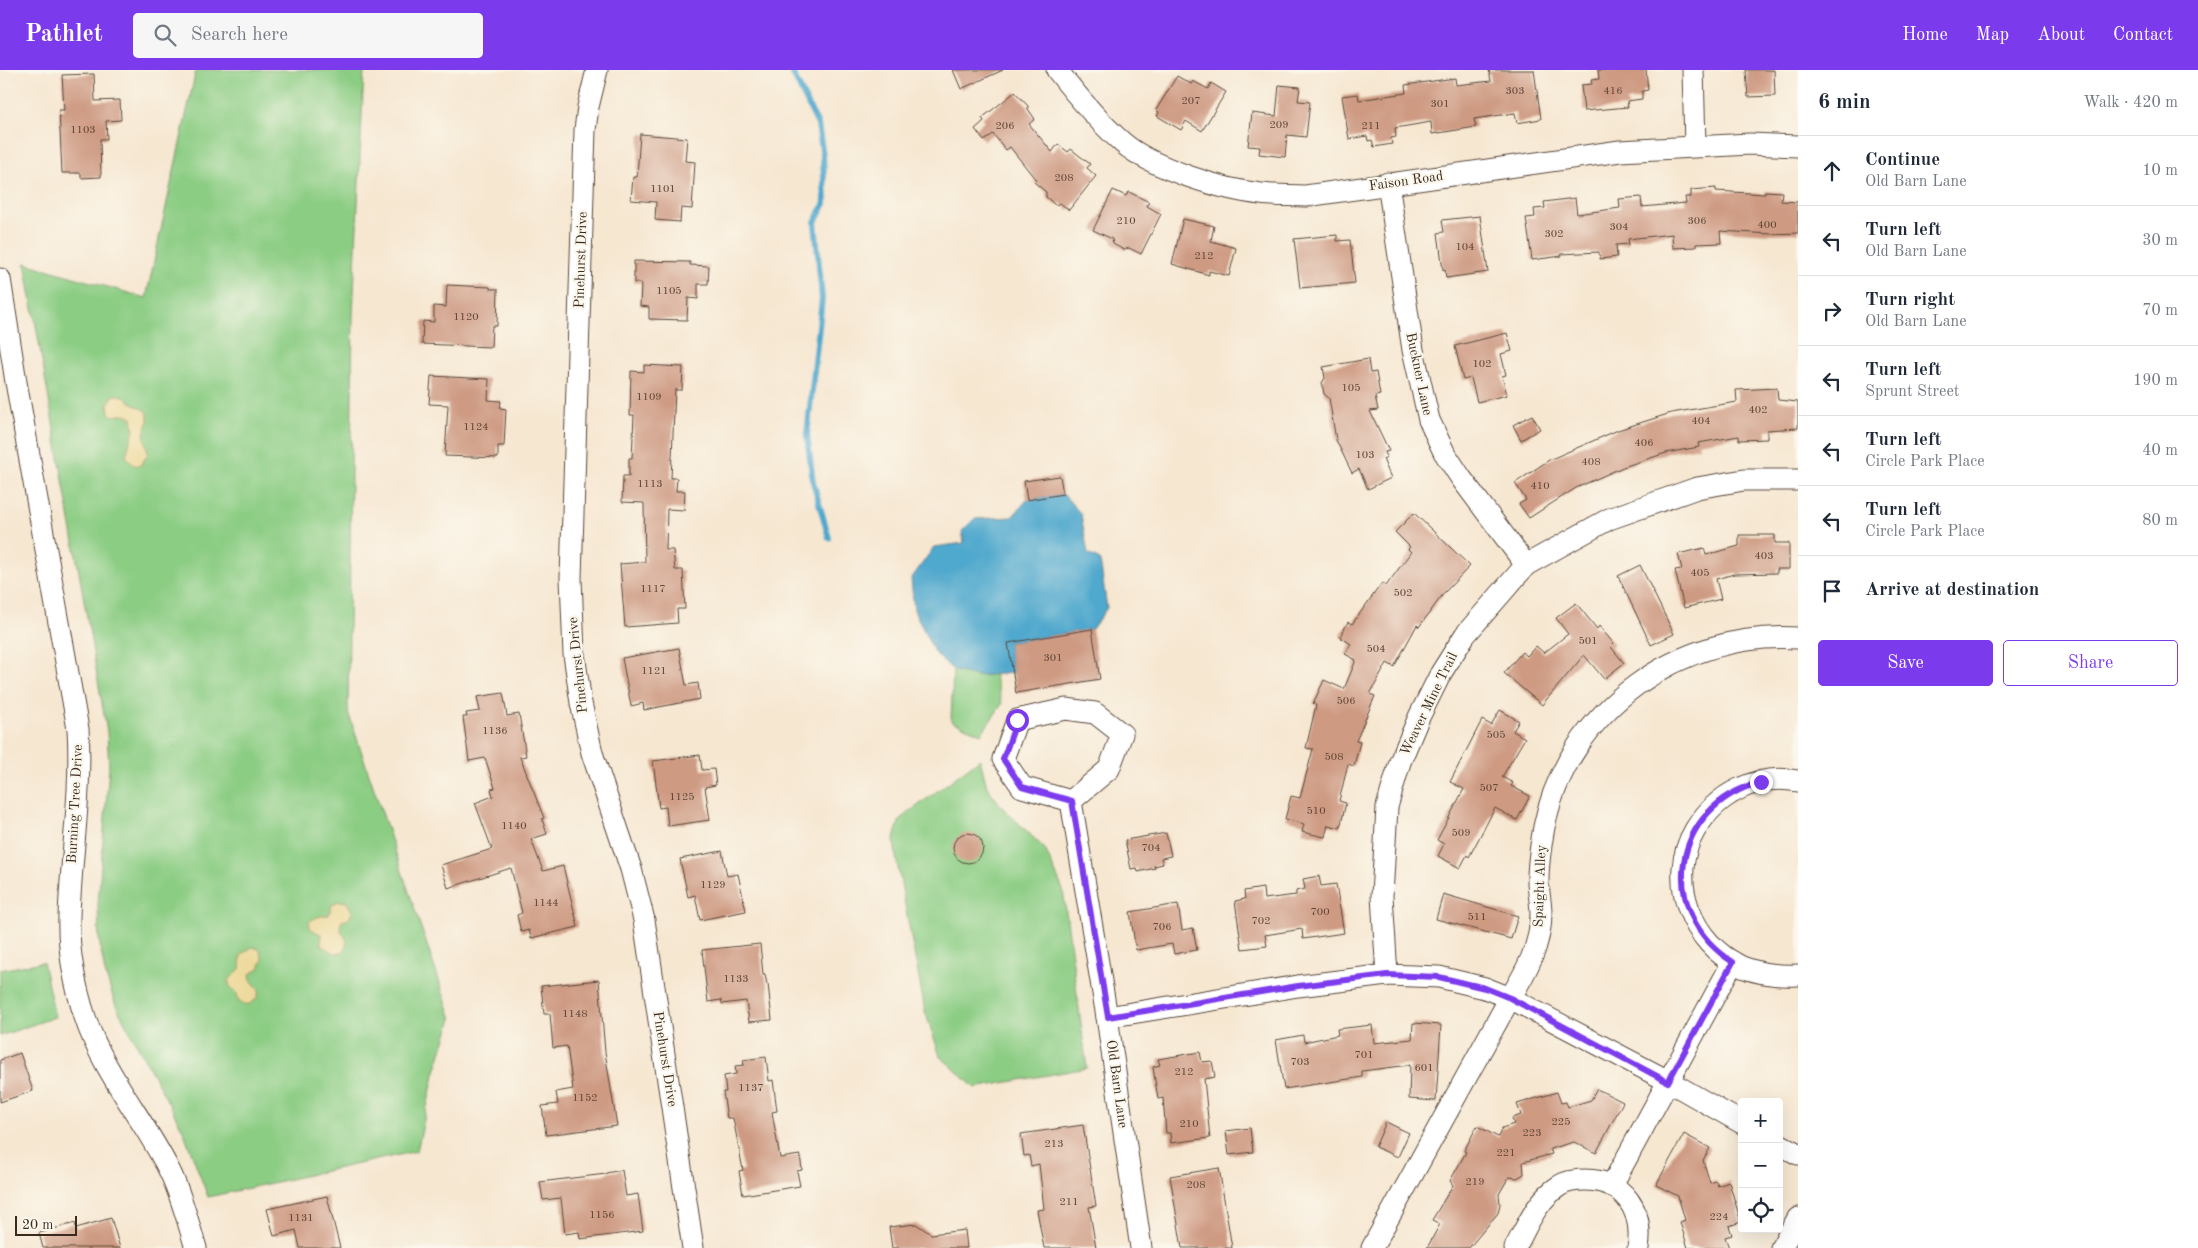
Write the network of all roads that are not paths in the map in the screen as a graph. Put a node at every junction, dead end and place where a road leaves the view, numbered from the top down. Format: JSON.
{"nodes":[{"id":1,"x":597,"y":70,"type":"edge"},
{"id":2,"x":1057,"y":70,"type":"edge"},
{"id":3,"x":1693,"y":70,"type":"edge"},
{"id":4,"x":1695,"y":145,"type":"junction"},
{"id":5,"x":1798,"y":146,"type":"edge"},
{"id":6,"x":1388,"y":183,"type":"junction"},
{"id":7,"x":0,"y":279,"type":"edge"},
{"id":8,"x":1798,"y":480,"type":"edge"},
{"id":9,"x":1526,"y":566,"type":"junction"},
{"id":10,"x":1798,"y":638,"type":"edge"},
{"id":11,"x":1798,"y":781,"type":"edge"},
{"id":12,"x":1072,"y":801,"type":"junction"},
{"id":13,"x":1733,"y":962,"type":"junction"},
{"id":14,"x":1387,"y":975,"type":"junction"},
{"id":15,"x":1798,"y":975,"type":"edge"},
{"id":16,"x":1510,"y":998,"type":"junction"},
{"id":17,"x":1108,"y":1017,"type":"junction"},
{"id":18,"x":1668,"y":1082,"type":"junction"},
{"id":19,"x":1738,"y":1121,"type":"edge"},
{"id":20,"x":1783,"y":1146,"type":"edge"},
{"id":21,"x":1798,"y":1154,"type":"edge"},
{"id":22,"x":1612,"y":1186,"type":"junction"},
{"id":23,"x":1798,"y":1218,"type":"edge"},
{"id":24,"x":196,"y":1248,"type":"edge"},
{"id":25,"x":693,"y":1248,"type":"edge"},
{"id":26,"x":1141,"y":1248,"type":"edge"},
{"id":27,"x":1372,"y":1248,"type":"edge"},
{"id":28,"x":1514,"y":1248,"type":"edge"},
{"id":29,"x":1638,"y":1248,"type":"edge"},
{"id":30,"x":1781,"y":1248,"type":"edge"}],
"edges":[{"from":1,"to":25,"type":"street","name":"Pinehurst Drive"},
{"from":2,"to":6,"type":"street","name":"Faison Road"},
{"from":3,"to":4,"type":"street"},
{"from":4,"to":5,"type":"street","name":"Faison Road"},
{"from":4,"to":6,"type":"street","name":"Faison Road"},
{"from":6,"to":9,"type":"street","name":"Buckner Lane"},
{"from":7,"to":24,"type":"street","name":"Burning Tree Drive"},
{"from":8,"to":9,"type":"street","name":"Weaver Mine Trail"},
{"from":9,"to":14,"type":"street","name":"Weaver Mine Trail"},
{"from":10,"to":16,"type":"street","name":"Spaight Alley"},
{"from":11,"to":13,"type":"street"},
{"from":12,"to":12,"type":"street"},
{"from":12,"to":17,"type":"street","name":"Old Barn Lane"},
{"from":13,"to":15,"type":"street"},
{"from":13,"to":18,"type":"street"},
{"from":14,"to":16,"type":"street"},
{"from":14,"to":17,"type":"street"},
{"from":16,"to":18,"type":"street"},
{"from":16,"to":27,"type":"street","name":"Spaight Alley"},
{"from":17,"to":26,"type":"street","name":"Old Barn Lane"},
{"from":18,"to":19,"type":"street"},
{"from":18,"to":22,"type":"street"},
{"from":20,"to":21,"type":"street"},
{"from":22,"to":28,"type":"street"},
{"from":22,"to":29,"type":"street"},
{"from":23,"to":30,"type":"street"}]}
